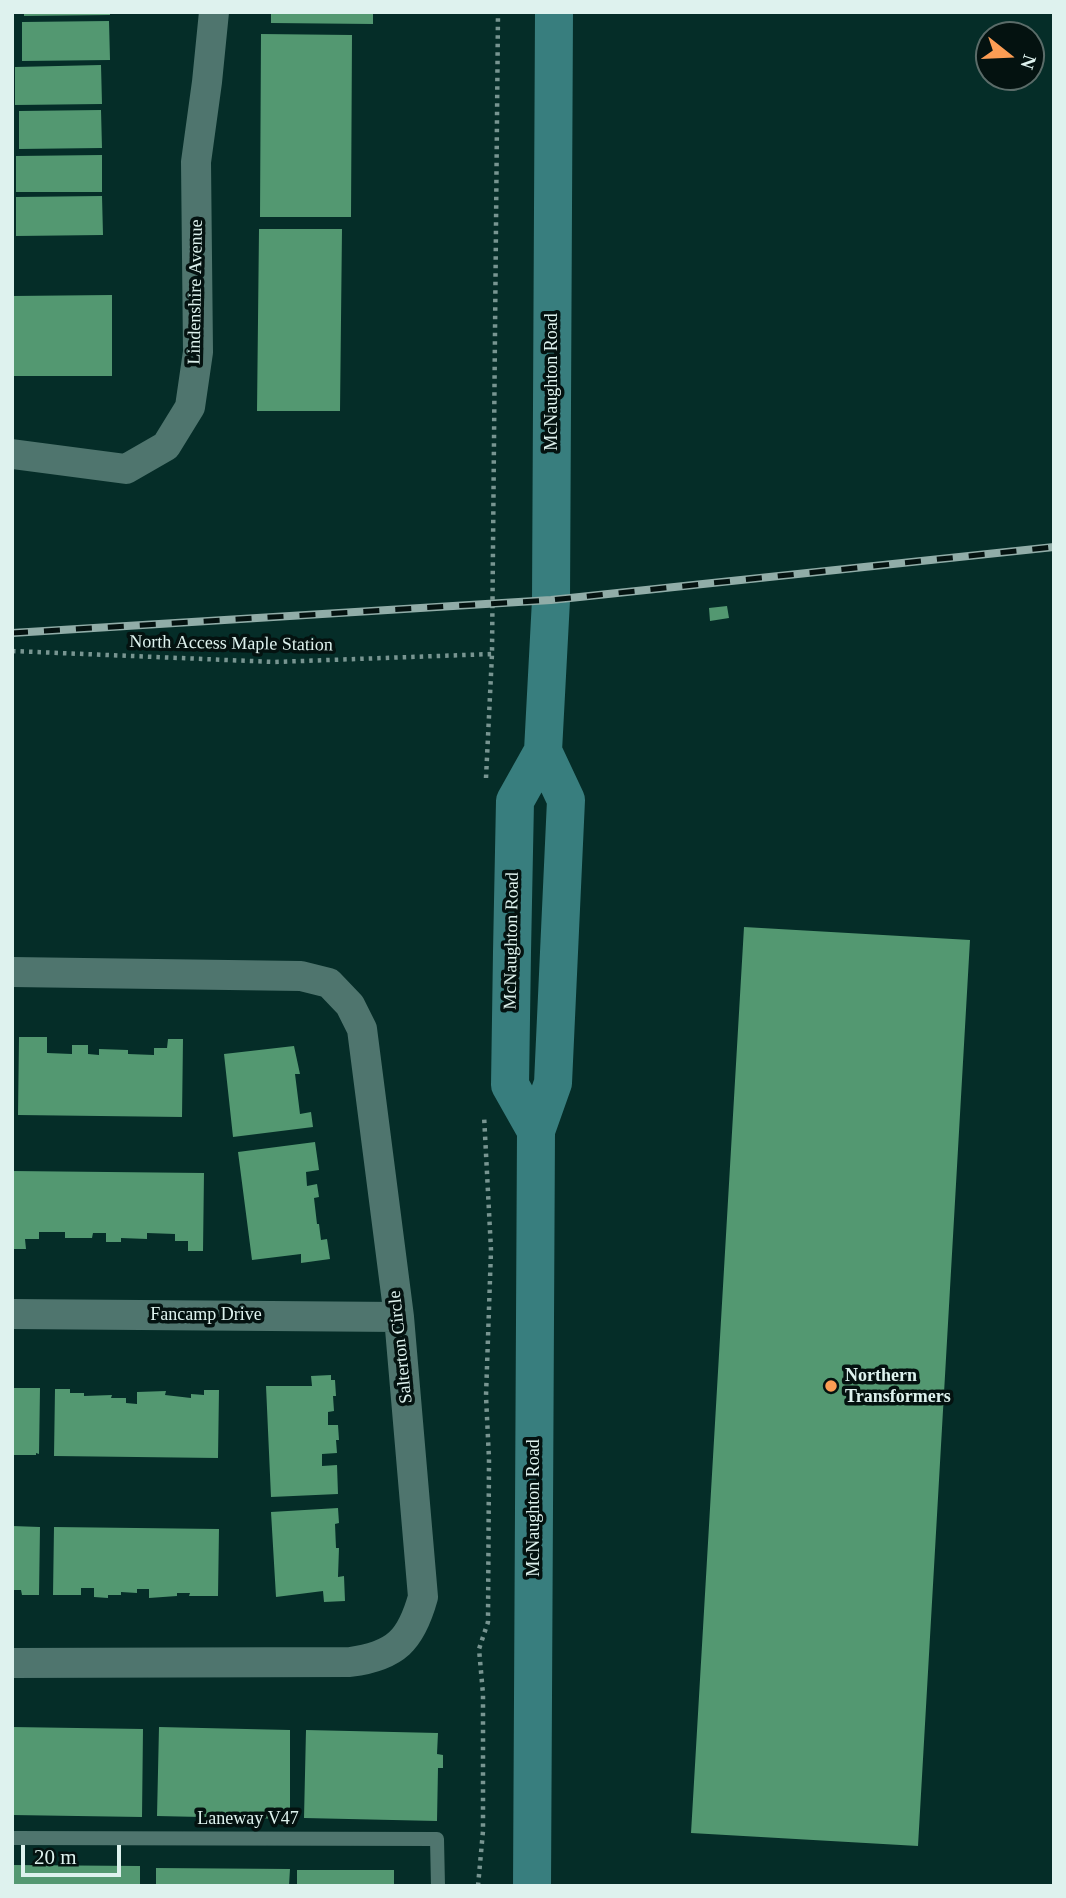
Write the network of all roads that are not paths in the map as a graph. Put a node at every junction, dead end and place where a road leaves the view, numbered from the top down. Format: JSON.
{"nodes":[{"id":1,"x":214,"y":12,"type":"edge"},
{"id":2,"x":554,"y":12,"type":"edge"},
{"id":3,"x":12,"y":454,"type":"edge"},
{"id":4,"x":543,"y":751,"type":"junction"},
{"id":5,"x":12,"y":972,"type":"edge"},
{"id":6,"x":536,"y":1131,"type":"junction"},
{"id":7,"x":12,"y":1314,"type":"edge"},
{"id":8,"x":399,"y":1317,"type":"junction"},
{"id":9,"x":12,"y":1663,"type":"edge"},
{"id":10,"x":12,"y":1838,"type":"edge"},
{"id":11,"x":438,"y":1886,"type":"edge"},
{"id":12,"x":532,"y":1886,"type":"edge"}],
"edges":[{"from":1,"to":3,"type":"street","name":"Lindenshire Avenue"},
{"from":2,"to":4,"type":"street","name":"McNaughton Road"},
{"from":4,"to":6,"type":"street","name":"McNaughton Road"},
{"from":4,"to":6,"type":"street","name":"McNaughton Road"},
{"from":5,"to":8,"type":"street","name":"Salterton Circle"},
{"from":6,"to":12,"type":"street","name":"McNaughton Road"},
{"from":7,"to":8,"type":"street","name":"Fancamp Drive"},
{"from":8,"to":9,"type":"street","name":"Salterton Circle"},
{"from":10,"to":11,"type":"lane","name":"Laneway V47"}]}
